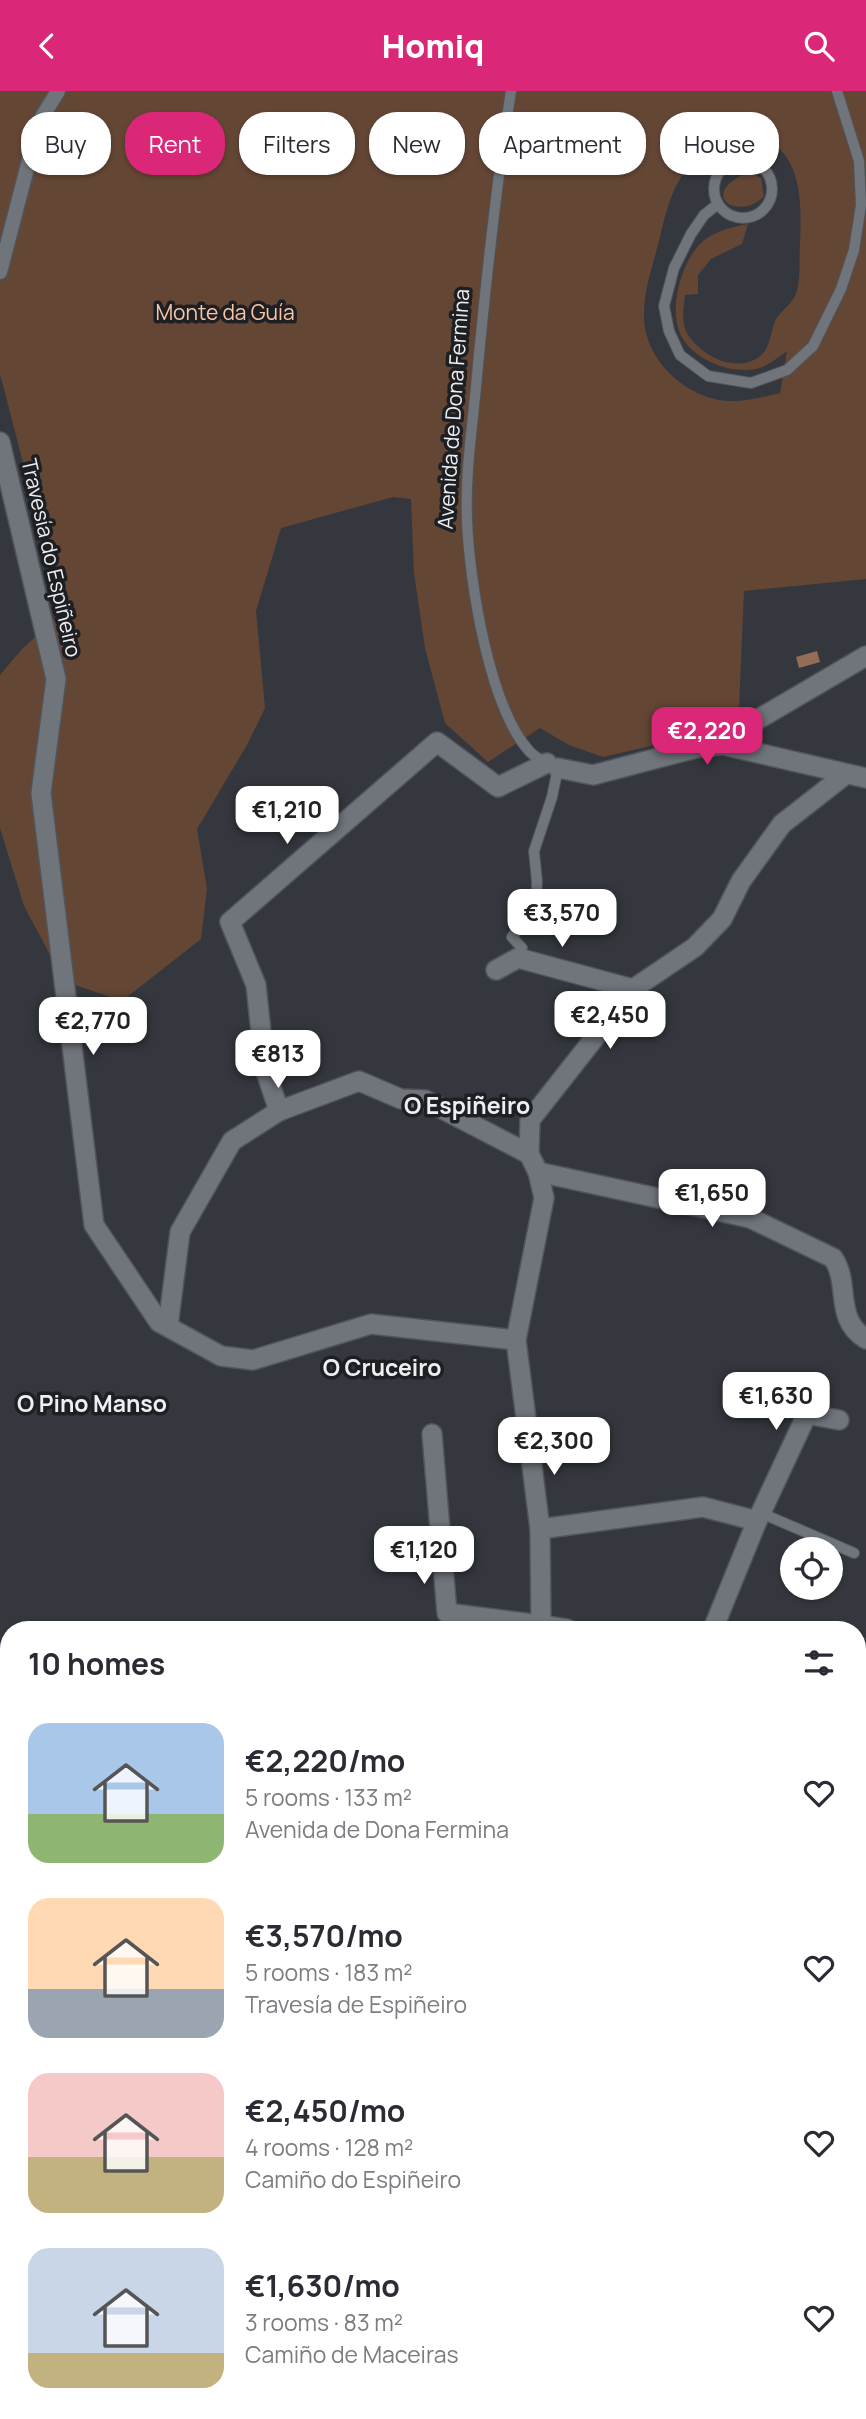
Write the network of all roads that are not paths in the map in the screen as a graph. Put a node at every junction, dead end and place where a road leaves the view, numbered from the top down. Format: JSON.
{"nodes":[{"id":1,"x":58,"y":91,"type":"edge"},
{"id":2,"x":511,"y":91,"type":"edge"},
{"id":3,"x":837,"y":91,"type":"edge"},
{"id":4,"x":718,"y":204,"type":"junction"},
{"id":5,"x":0,"y":272,"type":"edge"},
{"id":6,"x":0,"y":442,"type":"edge"},
{"id":7,"x":866,"y":656,"type":"edge"},
{"id":8,"x":741,"y":748,"type":"junction"},
{"id":9,"x":552,"y":766,"type":"junction"},
{"id":10,"x":846,"y":774,"type":"junction"},
{"id":11,"x":866,"y":778,"type":"edge"},
{"id":12,"x":518,"y":958,"type":"junction"},
{"id":13,"x":496,"y":970,"type":"dead end"},
{"id":14,"x":634,"y":989,"type":"junction"},
{"id":15,"x":279,"y":1111,"type":"junction"},
{"id":16,"x":529,"y":1154,"type":"junction"},
{"id":17,"x":538,"y":1172,"type":"junction"},
{"id":18,"x":168,"y":1326,"type":"junction"},
{"id":19,"x":859,"y":1333,"type":"edge"},
{"id":20,"x":516,"y":1341,"type":"junction"},
{"id":21,"x":839,"y":1420,"type":"dead end"},
{"id":22,"x":432,"y":1434,"type":"dead end"},
{"id":23,"x":759,"y":1517,"type":"junction"},
{"id":24,"x":540,"y":1529,"type":"junction"},
{"id":25,"x":854,"y":1553,"type":"dead end"},
{"id":26,"x":510,"y":1621,"type":"edge"},
{"id":27,"x":541,"y":1621,"type":"edge"},
{"id":28,"x":716,"y":1621,"type":"edge"}],
"edges":[{"from":1,"to":5,"type":"street"},
{"from":2,"to":9,"type":"lane","name":"Avenida de Dona Fermina"},
{"from":3,"to":4,"type":"lane"},
{"from":4,"to":4,"type":"lane"},
{"from":6,"to":18,"type":"street","name":"Travesía do Espiñeiro"},
{"from":7,"to":8,"type":"street"},
{"from":8,"to":9,"type":"street"},
{"from":8,"to":10,"type":"street"},
{"from":9,"to":12,"type":"lane"},
{"from":9,"to":15,"type":"street"},
{"from":10,"to":11,"type":"street"},
{"from":10,"to":14,"type":"street"},
{"from":12,"to":13,"type":"street"},
{"from":12,"to":14,"type":"street"},
{"from":14,"to":16,"type":"street"},
{"from":15,"to":16,"type":"street"},
{"from":15,"to":18,"type":"street"},
{"from":16,"to":17,"type":"street"},
{"from":17,"to":19,"type":"street"},
{"from":17,"to":20,"type":"street"},
{"from":18,"to":20,"type":"street","name":"Travesía do Espiñeiro"},
{"from":20,"to":24,"type":"street"},
{"from":21,"to":23,"type":"street"},
{"from":22,"to":26,"type":"street"},
{"from":23,"to":24,"type":"street"},
{"from":23,"to":25,"type":"lane"},
{"from":23,"to":28,"type":"street"},
{"from":24,"to":27,"type":"street"}]}
